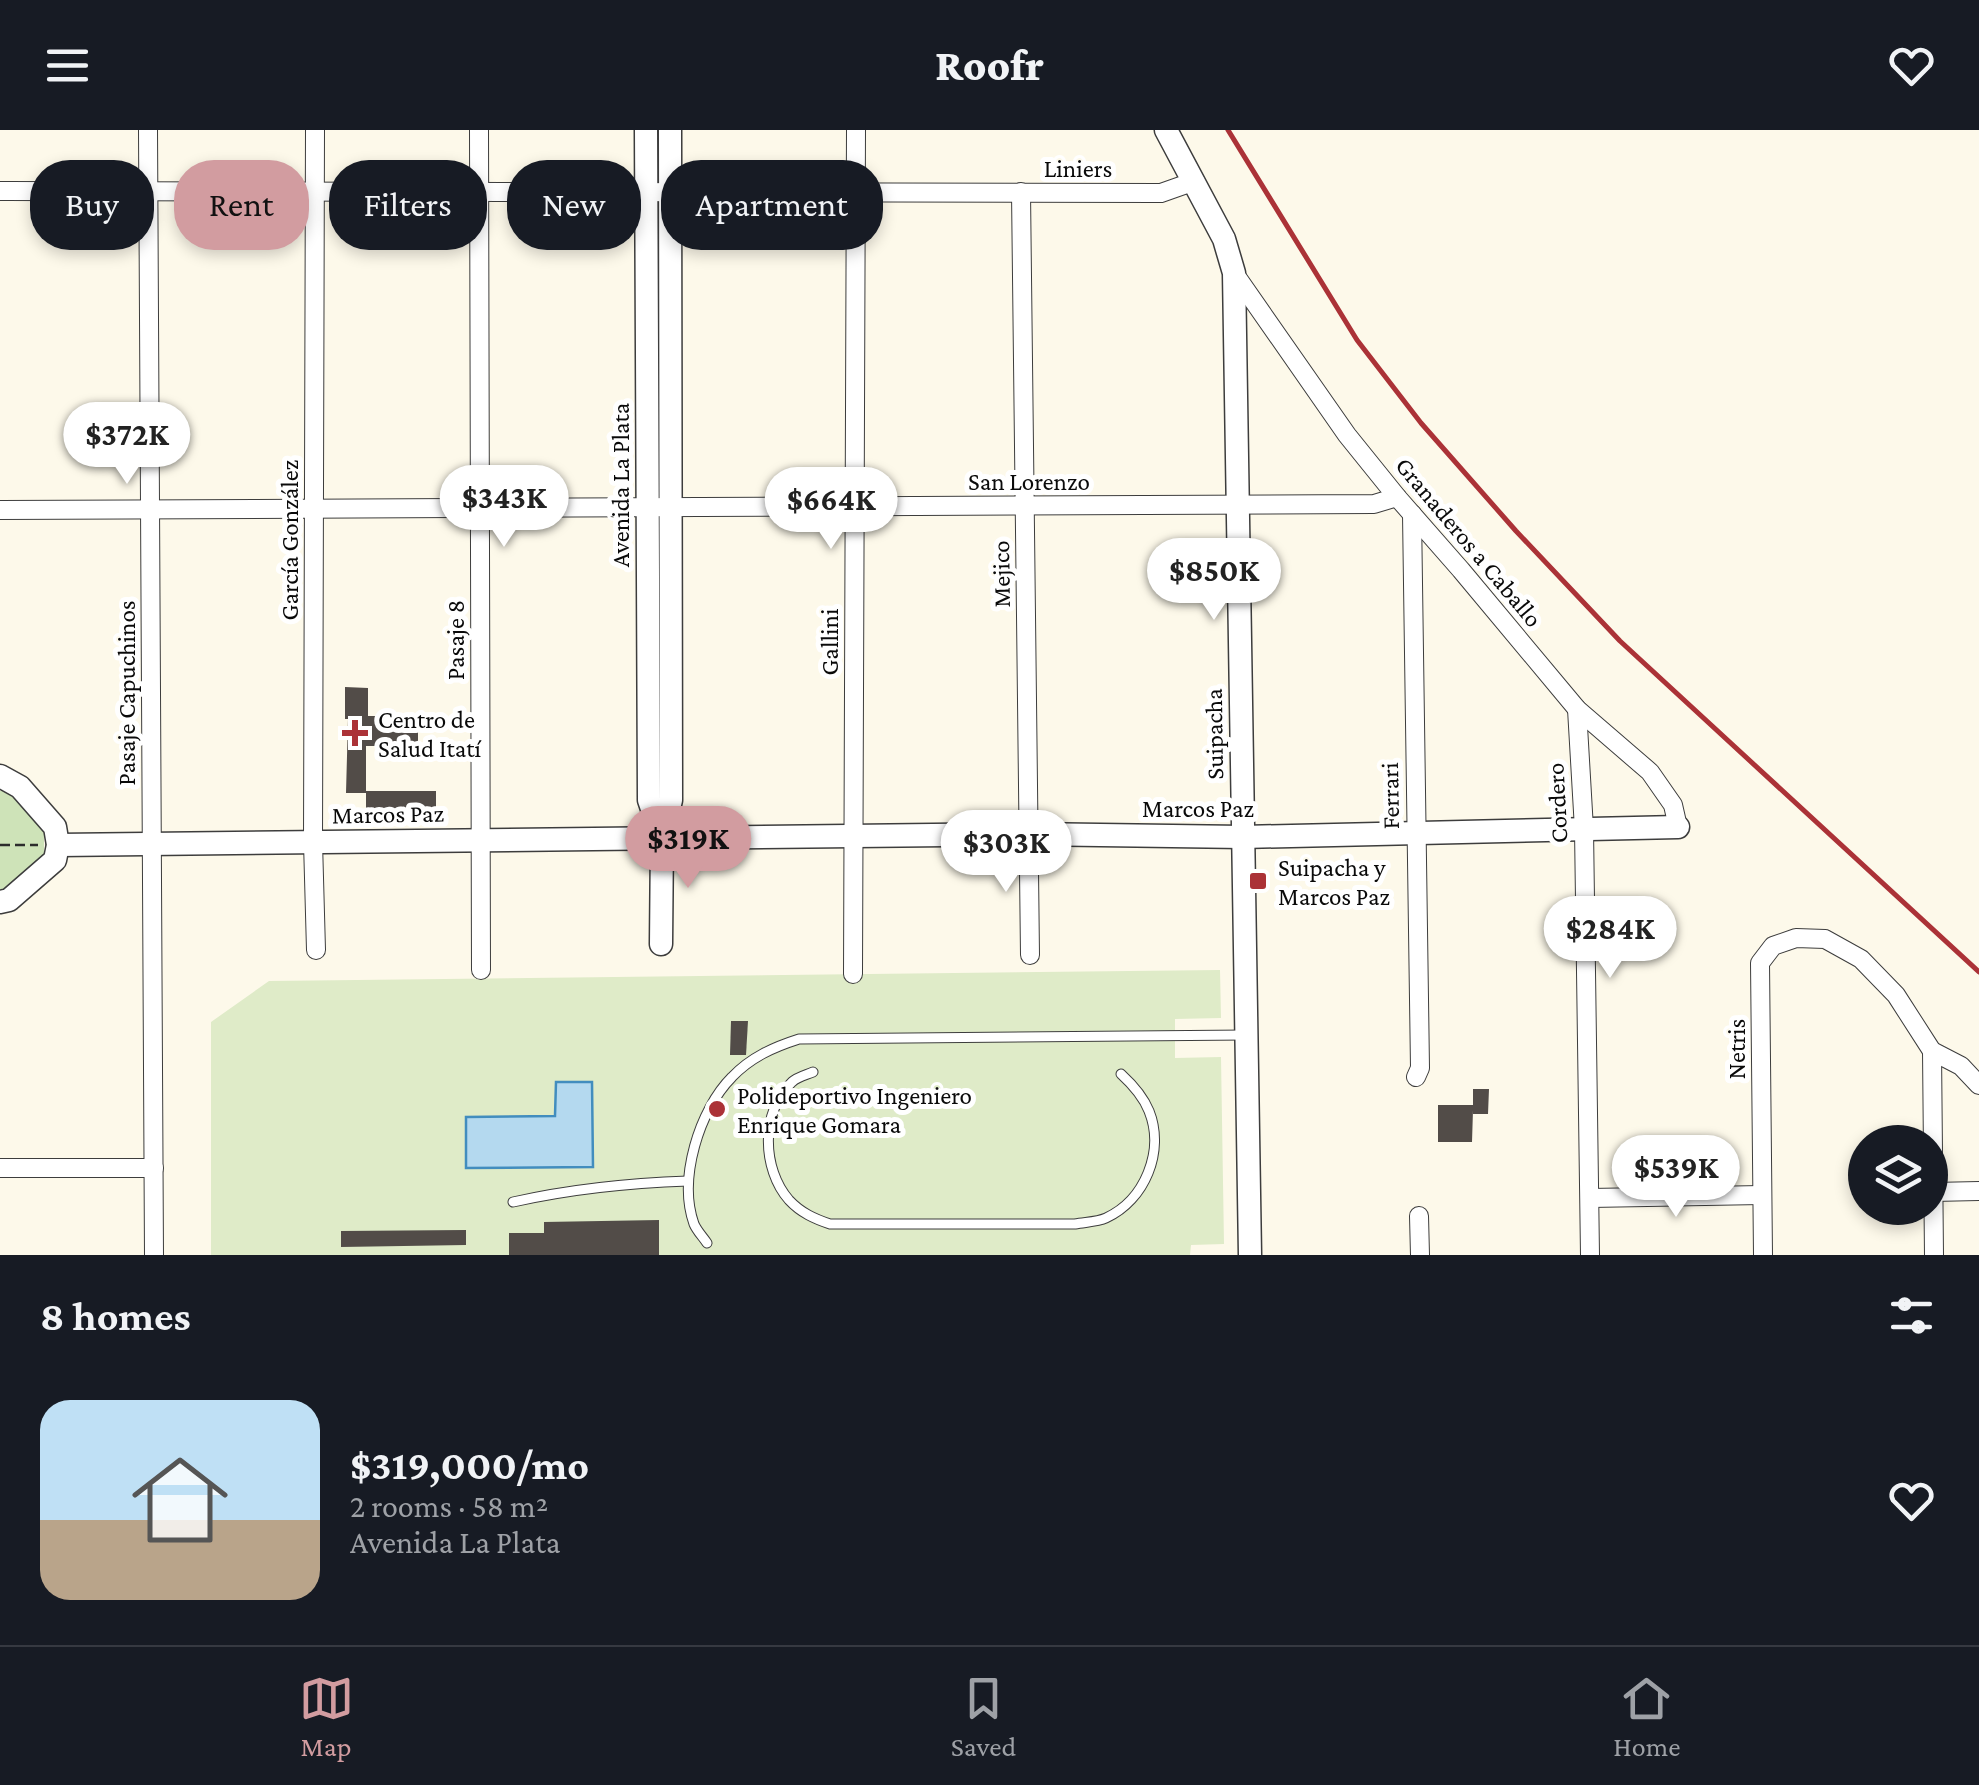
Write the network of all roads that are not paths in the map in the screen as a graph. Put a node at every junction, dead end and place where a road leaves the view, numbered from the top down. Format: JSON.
{"nodes":[{"id":1,"x":148,"y":130,"type":"edge"},
{"id":2,"x":315,"y":130,"type":"edge"},
{"id":3,"x":479,"y":130,"type":"edge"},
{"id":4,"x":646,"y":130,"type":"edge"},
{"id":5,"x":670,"y":130,"type":"edge"},
{"id":6,"x":856,"y":130,"type":"edge"},
{"id":7,"x":1166,"y":130,"type":"edge"},
{"id":8,"x":148,"y":160,"type":"edge"},
{"id":9,"x":479,"y":160,"type":"edge"},
{"id":10,"x":856,"y":160,"type":"edge"},
{"id":11,"x":1195,"y":182,"type":"junction"},
{"id":12,"x":0,"y":191,"type":"edge"},
{"id":13,"x":30,"y":191,"type":"edge"},
{"id":14,"x":154,"y":191,"type":"edge"},
{"id":15,"x":315,"y":192,"type":"junction"},
{"id":16,"x":329,"y":192,"type":"edge"},
{"id":17,"x":487,"y":192,"type":"edge"},
{"id":18,"x":658,"y":192,"type":"junction"},
{"id":19,"x":883,"y":192,"type":"edge"},
{"id":20,"x":1021,"y":192,"type":"junction"},
{"id":21,"x":149,"y":250,"type":"edge"},
{"id":22,"x":479,"y":250,"type":"edge"},
{"id":23,"x":856,"y":250,"type":"edge"},
{"id":24,"x":1234,"y":273,"type":"junction"},
{"id":25,"x":1397,"y":497,"type":"junction"},
{"id":26,"x":1238,"y":505,"type":"junction"},
{"id":27,"x":855,"y":506,"type":"junction"},
{"id":28,"x":1025,"y":506,"type":"junction"},
{"id":29,"x":659,"y":507,"type":"junction"},
{"id":30,"x":480,"y":508,"type":"junction"},
{"id":31,"x":314,"y":509,"type":"junction"},
{"id":32,"x":0,"y":510,"type":"edge"},
{"id":33,"x":150,"y":510,"type":"junction"},
{"id":34,"x":1412,"y":514,"type":"junction"},
{"id":35,"x":1577,"y":709,"type":"junction"},
{"id":36,"x":0,"y":776,"type":"edge"},
{"id":37,"x":1678,"y":827,"type":"joint"},
{"id":38,"x":1584,"y":829,"type":"junction"},
{"id":39,"x":1416,"y":833,"type":"junction"},
{"id":40,"x":1029,"y":834,"type":"junction"},
{"id":41,"x":854,"y":836,"type":"junction"},
{"id":42,"x":1243,"y":837,"type":"junction"},
{"id":43,"x":662,"y":838,"type":"junction"},
{"id":44,"x":480,"y":840,"type":"junction"},
{"id":45,"x":313,"y":842,"type":"junction"},
{"id":46,"x":152,"y":844,"type":"junction"},
{"id":47,"x":58,"y":845,"type":"junction"},
{"id":48,"x":0,"y":902,"type":"edge"},
{"id":49,"x":661,"y":944,"type":"dead end"},
{"id":50,"x":316,"y":950,"type":"dead end"},
{"id":51,"x":1030,"y":955,"type":"dead end"},
{"id":52,"x":481,"y":970,"type":"dead end"},
{"id":53,"x":853,"y":974,"type":"dead end"},
{"id":54,"x":1246,"y":1035,"type":"junction"},
{"id":55,"x":1932,"y":1051,"type":"junction"},
{"id":56,"x":813,"y":1072,"type":"dead end"},
{"id":57,"x":1121,"y":1074,"type":"dead end"},
{"id":58,"x":1416,"y":1077,"type":"dead end"},
{"id":59,"x":1979,"y":1085,"type":"edge"},
{"id":60,"x":1933,"y":1125,"type":"edge"},
{"id":61,"x":0,"y":1168,"type":"edge"},
{"id":62,"x":154,"y":1168,"type":"junction"},
{"id":63,"x":688,"y":1180,"type":"junction"},
{"id":64,"x":1948,"y":1192,"type":"edge"},
{"id":65,"x":1979,"y":1192,"type":"edge"},
{"id":66,"x":1762,"y":1194,"type":"junction"},
{"id":67,"x":1590,"y":1198,"type":"junction"},
{"id":68,"x":513,"y":1202,"type":"dead end"},
{"id":69,"x":1419,"y":1216,"type":"dead end"},
{"id":70,"x":1934,"y":1225,"type":"edge"},
{"id":71,"x":708,"y":1243,"type":"dead end"},
{"id":72,"x":154,"y":1255,"type":"edge"},
{"id":73,"x":1250,"y":1255,"type":"edge"},
{"id":74,"x":1420,"y":1255,"type":"edge"},
{"id":75,"x":1590,"y":1255,"type":"edge"},
{"id":76,"x":1763,"y":1255,"type":"edge"},
{"id":77,"x":1934,"y":1255,"type":"edge"}],
"edges":[{"from":1,"to":8,"type":"street","name":"Pasaje Capuchinos"},
{"from":2,"to":15,"type":"street","name":"García González"},
{"from":3,"to":9,"type":"street","name":"Pasaje 8"},
{"from":4,"to":18,"type":"street","name":"Avenida La Plata"},
{"from":5,"to":18,"type":"street","name":"Avenida La Plata"},
{"from":6,"to":10,"type":"street","name":"Gallini"},
{"from":7,"to":11,"type":"street","name":"Suipacha"},
{"from":11,"to":20,"type":"street","name":"Liniers"},
{"from":11,"to":24,"type":"street","name":"Suipacha"},
{"from":12,"to":13,"type":"street","name":"Liniers"},
{"from":14,"to":15,"type":"street","name":"Liniers"},
{"from":15,"to":16,"type":"street","name":"Liniers"},
{"from":15,"to":31,"type":"street","name":"García González"},
{"from":17,"to":18,"type":"street","name":"Liniers"},
{"from":18,"to":29,"type":"street","name":"Avenida La Plata"},
{"from":19,"to":20,"type":"street","name":"Liniers"},
{"from":20,"to":28,"type":"street","name":"Mejico"},
{"from":21,"to":33,"type":"street","name":"Pasaje Capuchinos"},
{"from":22,"to":30,"type":"street","name":"Pasaje 8"},
{"from":23,"to":27,"type":"street","name":"Gallini"},
{"from":24,"to":25,"type":"street","name":"Granaderos a Caballo"},
{"from":24,"to":26,"type":"street","name":"Suipacha"},
{"from":25,"to":26,"type":"street","name":"San Lorenzo"},
{"from":25,"to":34,"type":"street","name":"Granaderos a Caballo"},
{"from":26,"to":28,"type":"street","name":"San Lorenzo"},
{"from":26,"to":42,"type":"street","name":"Suipacha"},
{"from":27,"to":28,"type":"street","name":"San Lorenzo"},
{"from":27,"to":29,"type":"street","name":"San Lorenzo"},
{"from":27,"to":41,"type":"street","name":"Gallini"},
{"from":28,"to":40,"type":"street","name":"Mejico"},
{"from":29,"to":30,"type":"street","name":"San Lorenzo"},
{"from":29,"to":43,"type":"street","name":"Avenida La Plata"},
{"from":30,"to":31,"type":"street","name":"San Lorenzo"},
{"from":30,"to":44,"type":"street","name":"Pasaje 8"},
{"from":31,"to":33,"type":"street","name":"San Lorenzo"},
{"from":31,"to":45,"type":"street","name":"García González"},
{"from":32,"to":33,"type":"street","name":"San Lorenzo"},
{"from":33,"to":46,"type":"street","name":"Pasaje Capuchinos"},
{"from":34,"to":35,"type":"street","name":"Granaderos a Caballo"},
{"from":34,"to":39,"type":"street","name":"Ferrari"},
{"from":35,"to":37,"type":"street","name":"Granaderos a Caballo"},
{"from":35,"to":38,"type":"street","name":"Cordero"},
{"from":36,"to":47,"type":"street"},
{"from":37,"to":38,"type":"street","name":"Marcos Paz"},
{"from":38,"to":39,"type":"street","name":"Marcos Paz"},
{"from":38,"to":67,"type":"street","name":"Cordero"},
{"from":39,"to":42,"type":"street","name":"Marcos Paz"},
{"from":39,"to":58,"type":"street","name":"Ferrari"},
{"from":40,"to":41,"type":"street","name":"Marcos Paz"},
{"from":40,"to":42,"type":"street","name":"Marcos Paz"},
{"from":40,"to":51,"type":"street","name":"Mejico"},
{"from":41,"to":43,"type":"street","name":"Marcos Paz"},
{"from":41,"to":53,"type":"street","name":"Gallini"},
{"from":42,"to":54,"type":"street","name":"Suipacha"},
{"from":43,"to":44,"type":"street","name":"Marcos Paz"},
{"from":43,"to":49,"type":"street","name":"Avenida La Plata"},
{"from":44,"to":45,"type":"street","name":"Marcos Paz"},
{"from":44,"to":52,"type":"street","name":"Pasaje 8"},
{"from":45,"to":46,"type":"street","name":"Marcos Paz"},
{"from":45,"to":50,"type":"street","name":"García González"},
{"from":46,"to":47,"type":"street","name":"Marcos Paz"},
{"from":46,"to":62,"type":"street","name":"Pasaje Capuchinos"},
{"from":47,"to":48,"type":"street"},
{"from":54,"to":63,"type":"lane"},
{"from":54,"to":73,"type":"street","name":"Suipacha"},
{"from":55,"to":59,"type":"street"},
{"from":55,"to":60,"type":"street"},
{"from":55,"to":66,"type":"street","name":"Netris"},
{"from":56,"to":57,"type":"lane"},
{"from":61,"to":62,"type":"street"},
{"from":62,"to":72,"type":"street","name":"Pasaje Capuchinos"},
{"from":63,"to":68,"type":"lane"},
{"from":63,"to":71,"type":"lane"},
{"from":64,"to":65,"type":"street"},
{"from":66,"to":67,"type":"street"},
{"from":66,"to":76,"type":"street","name":"Netris"},
{"from":67,"to":75,"type":"street","name":"Cordero"},
{"from":69,"to":74,"type":"street"},
{"from":70,"to":77,"type":"street"}]}
